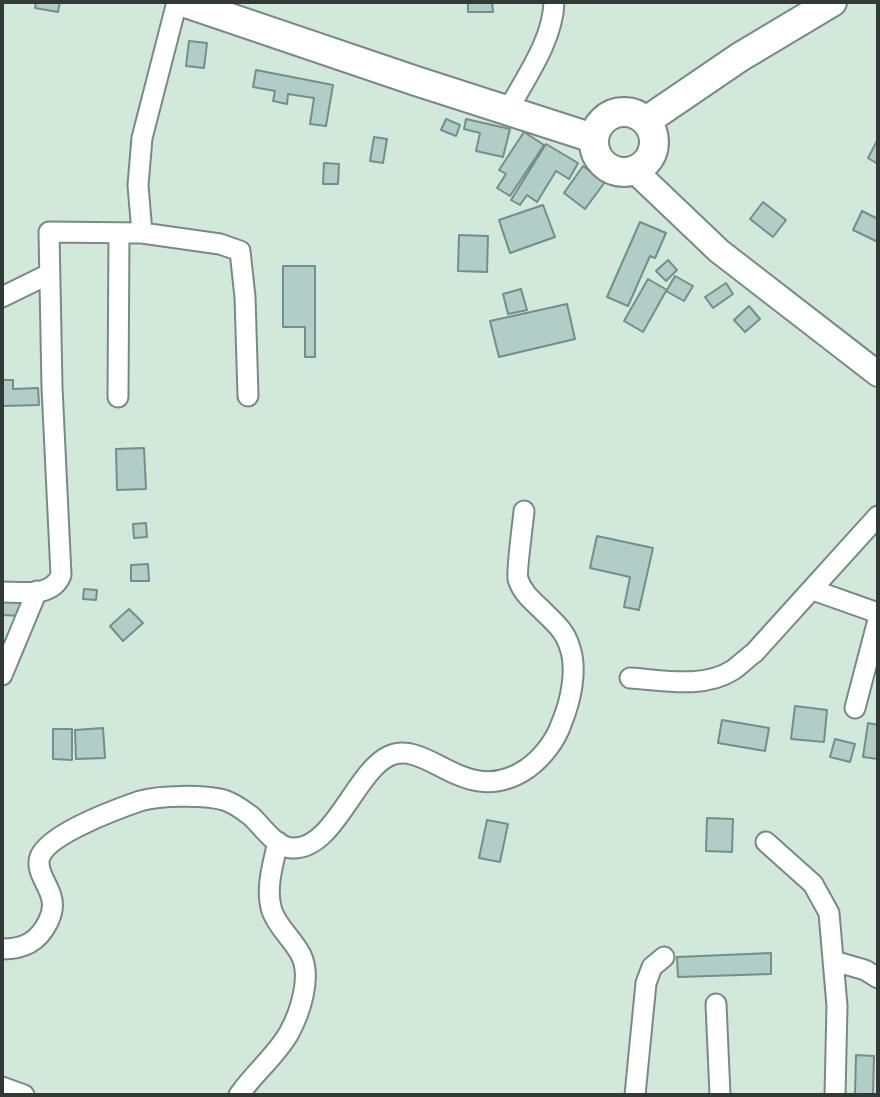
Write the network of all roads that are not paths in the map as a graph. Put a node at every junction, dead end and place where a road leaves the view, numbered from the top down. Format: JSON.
{"nodes":[{"id":1,"x":177,"y":2,"type":"edge"},
{"id":2,"x":183,"y":2,"type":"edge"},
{"id":3,"x":554,"y":2,"type":"edge"},
{"id":4,"x":832,"y":2,"type":"edge"},
{"id":5,"x":508,"y":110,"type":"junction"},
{"id":6,"x":646,"y":121,"type":"junction"},
{"id":7,"x":593,"y":138,"type":"junction"},
{"id":8,"x":634,"y":170,"type":"junction"},
{"id":9,"x":119,"y":233,"type":"junction"},
{"id":10,"x":142,"y":233,"type":"junction"},
{"id":11,"x":49,"y":274,"type":"junction"},
{"id":12,"x":2,"y":297,"type":"edge"},
{"id":13,"x":878,"y":373,"type":"edge"},
{"id":14,"x":248,"y":396,"type":"dead end"},
{"id":15,"x":118,"y":397,"type":"dead end"},
{"id":16,"x":524,"y":511,"type":"dead end"},
{"id":17,"x":878,"y":516,"type":"edge"},
{"id":18,"x":813,"y":590,"type":"junction"},
{"id":19,"x":37,"y":591,"type":"junction"},
{"id":20,"x":2,"y":592,"type":"edge"},
{"id":21,"x":878,"y":613,"type":"edge"},
{"id":22,"x":878,"y":620,"type":"edge"},
{"id":23,"x":2,"y":675,"type":"edge"},
{"id":24,"x":630,"y":678,"type":"dead end"},
{"id":25,"x":855,"y":708,"type":"dead end"},
{"id":26,"x":278,"y":842,"type":"junction"},
{"id":27,"x":766,"y":842,"type":"dead end"},
{"id":28,"x":2,"y":949,"type":"edge"},
{"id":29,"x":664,"y":957,"type":"dead end"},
{"id":30,"x":834,"y":961,"type":"junction"},
{"id":31,"x":878,"y":978,"type":"edge"},
{"id":32,"x":716,"y":1004,"type":"dead end"},
{"id":33,"x":2,"y":1087,"type":"edge"},
{"id":34,"x":24,"y":1095,"type":"edge"},
{"id":35,"x":239,"y":1095,"type":"edge"},
{"id":36,"x":635,"y":1095,"type":"edge"},
{"id":37,"x":720,"y":1095,"type":"edge"},
{"id":38,"x":835,"y":1095,"type":"edge"}],
"edges":[{"from":1,"to":10,"type":"street"},
{"from":2,"to":5,"type":"highway"},
{"from":3,"to":5,"type":"street"},
{"from":4,"to":6,"type":"highway"},
{"from":5,"to":7,"type":"highway"},
{"from":6,"to":7,"type":"highway"},
{"from":6,"to":8,"type":"highway"},
{"from":7,"to":8,"type":"highway"},
{"from":8,"to":13,"type":"main road"},
{"from":9,"to":10,"type":"street"},
{"from":9,"to":11,"type":"street"},
{"from":9,"to":15,"type":"street"},
{"from":10,"to":14,"type":"street"},
{"from":11,"to":12,"type":"street"},
{"from":11,"to":19,"type":"street"},
{"from":16,"to":26,"type":"street"},
{"from":17,"to":18,"type":"street"},
{"from":18,"to":21,"type":"street"},
{"from":18,"to":24,"type":"street"},
{"from":19,"to":20,"type":"street"},
{"from":19,"to":23,"type":"street"},
{"from":22,"to":25,"type":"street"},
{"from":26,"to":28,"type":"street"},
{"from":26,"to":35,"type":"street"},
{"from":27,"to":30,"type":"street"},
{"from":29,"to":36,"type":"street"},
{"from":30,"to":31,"type":"street"},
{"from":30,"to":38,"type":"street"},
{"from":32,"to":37,"type":"street"},
{"from":33,"to":34,"type":"street"}]}
